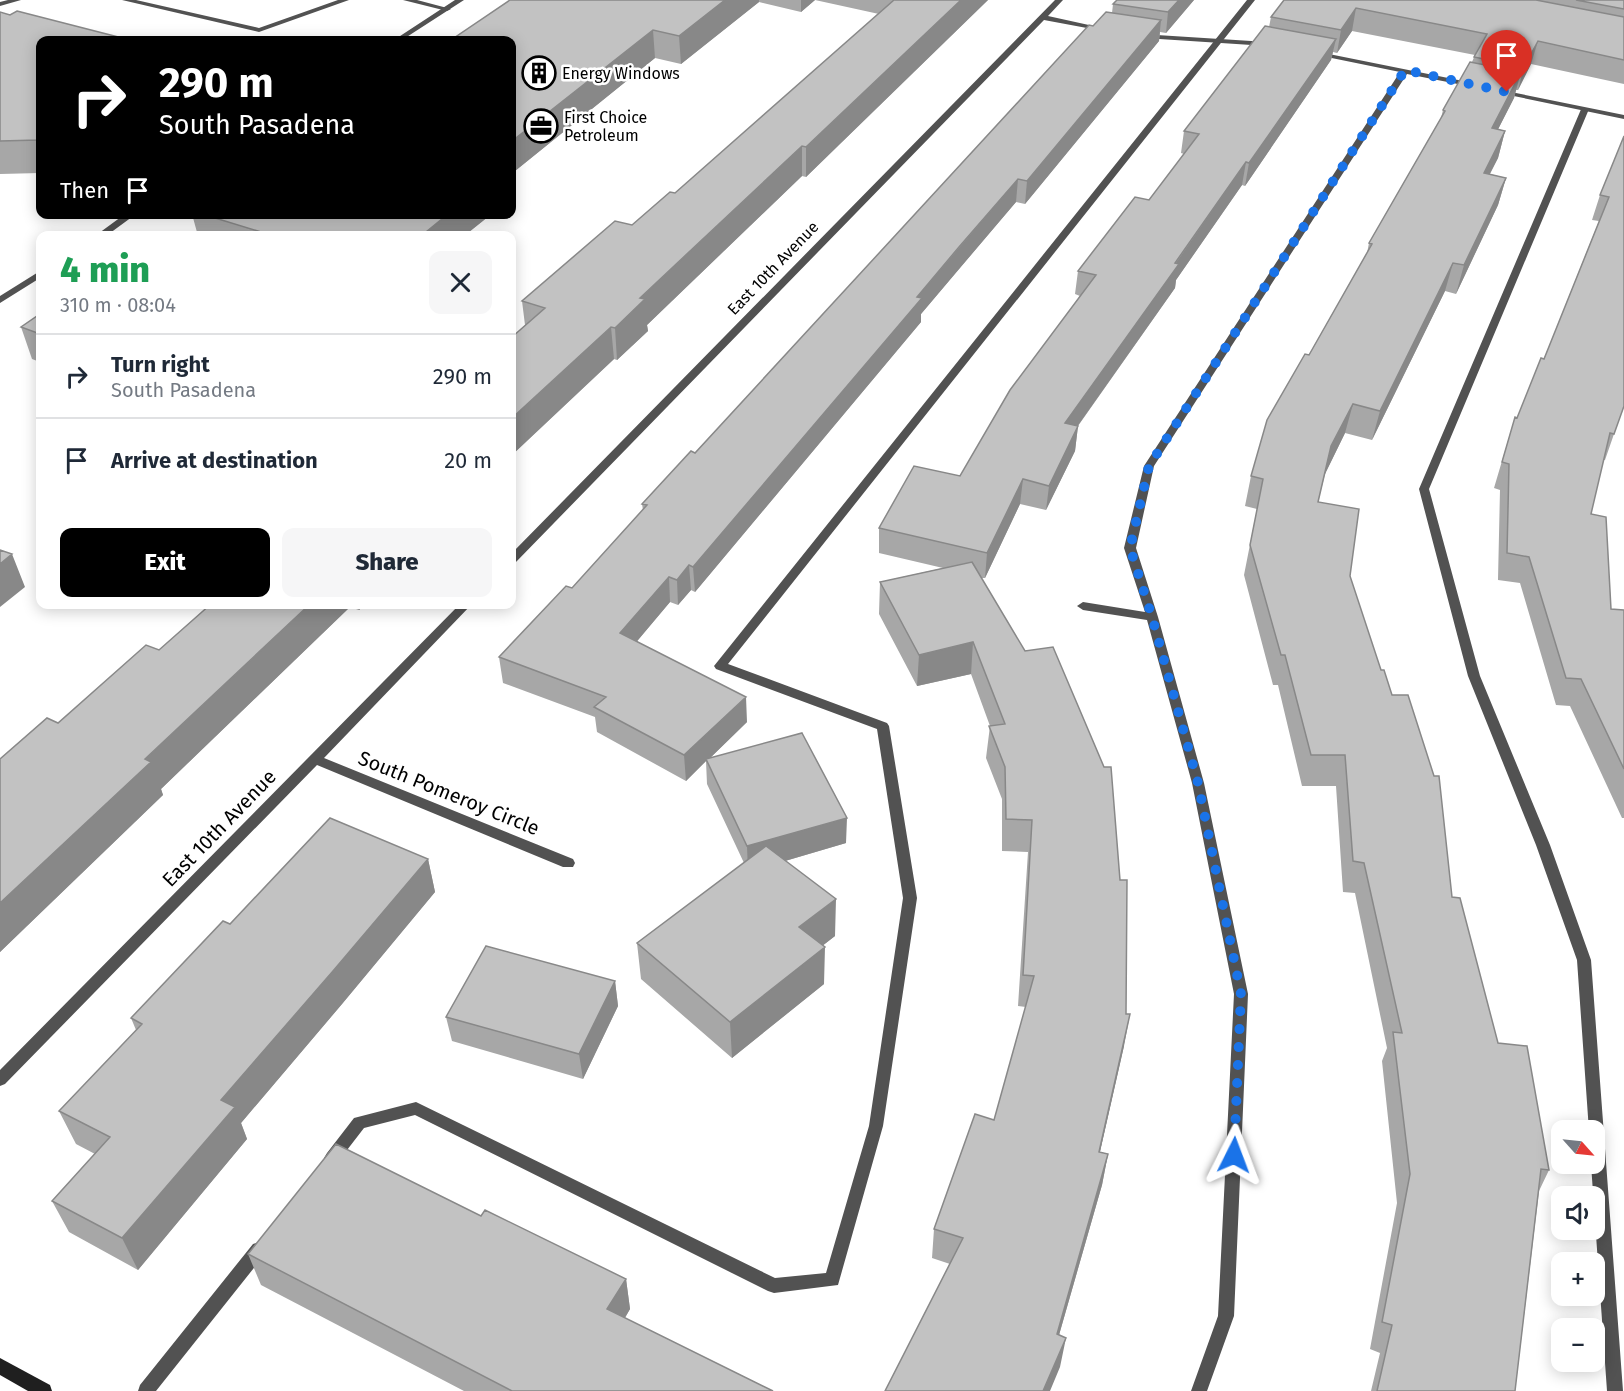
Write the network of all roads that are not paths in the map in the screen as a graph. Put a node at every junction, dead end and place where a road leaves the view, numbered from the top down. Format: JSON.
{"nodes":[{"id":1,"x":17,"y":0,"type":"edge"},
{"id":2,"x":126,"y":0,"type":"edge"},
{"id":3,"x":345,"y":0,"type":"edge"},
{"id":4,"x":407,"y":0,"type":"edge"},
{"id":5,"x":460,"y":0,"type":"edge"},
{"id":6,"x":1059,"y":0,"type":"edge"},
{"id":7,"x":1251,"y":0,"type":"edge"},
{"id":8,"x":0,"y":4,"type":"edge"},
{"id":9,"x":447,"y":9,"type":"junction"},
{"id":10,"x":1042,"y":17,"type":"junction"},
{"id":11,"x":1109,"y":30,"type":"edge"},
{"id":12,"x":1131,"y":34,"type":"edge"},
{"id":13,"x":404,"y":36,"type":"edge"},
{"id":14,"x":1218,"y":41,"type":"junction"},
{"id":15,"x":1275,"y":44,"type":"edge"},
{"id":16,"x":1308,"y":51,"type":"edge"},
{"id":17,"x":1405,"y":70,"type":"junction"},
{"id":18,"x":1585,"y":109,"type":"junction"},
{"id":19,"x":1624,"y":117,"type":"edge"},
{"id":20,"x":124,"y":219,"type":"edge"},
{"id":21,"x":106,"y":231,"type":"edge"},
{"id":22,"x":36,"y":277,"type":"edge"},
{"id":23,"x":0,"y":300,"type":"edge"},
{"id":24,"x":516,"y":555,"type":"edge"},
{"id":25,"x":1083,"y":606,"type":"dead end"},
{"id":26,"x":462,"y":609,"type":"edge"},
{"id":27,"x":1152,"y":617,"type":"junction"},
{"id":28,"x":315,"y":759,"type":"junction"},
{"id":29,"x":568,"y":863,"type":"dead end"},
{"id":30,"x":0,"y":1080,"type":"edge"},
{"id":31,"x":322,"y":1169,"type":"edge"},
{"id":32,"x":271,"y":1234,"type":"edge"},
{"id":33,"x":0,"y":1366,"type":"edge"},
{"id":34,"x":44,"y":1391,"type":"edge"},
{"id":35,"x":146,"y":1391,"type":"edge"},
{"id":36,"x":1199,"y":1391,"type":"edge"},
{"id":37,"x":1615,"y":1391,"type":"edge"}],
"edges":[{"from":1,"to":8,"type":"street"},
{"from":2,"to":3,"type":"street"},
{"from":4,"to":9,"type":"street"},
{"from":5,"to":9,"type":"street"},
{"from":6,"to":10,"type":"street","name":"East 10th Avenue"},
{"from":7,"to":14,"type":"street"},
{"from":9,"to":13,"type":"street"},
{"from":10,"to":11,"type":"street"},
{"from":10,"to":24,"type":"street","name":"East 10th Avenue"},
{"from":12,"to":14,"type":"street"},
{"from":14,"to":15,"type":"street"},
{"from":14,"to":31,"type":"street"},
{"from":16,"to":17,"type":"street"},
{"from":17,"to":18,"type":"street"},
{"from":17,"to":27,"type":"street"},
{"from":18,"to":19,"type":"street"},
{"from":18,"to":37,"type":"street"},
{"from":20,"to":21,"type":"street"},
{"from":22,"to":23,"type":"street"},
{"from":25,"to":27,"type":"street"},
{"from":26,"to":28,"type":"street","name":"East 10th Avenue"},
{"from":27,"to":36,"type":"street"},
{"from":28,"to":29,"type":"street","name":"South Pomeroy Circle"},
{"from":28,"to":30,"type":"street","name":"East 10th Avenue"},
{"from":32,"to":35,"type":"street"},
{"from":33,"to":34,"type":"main road"}]}
